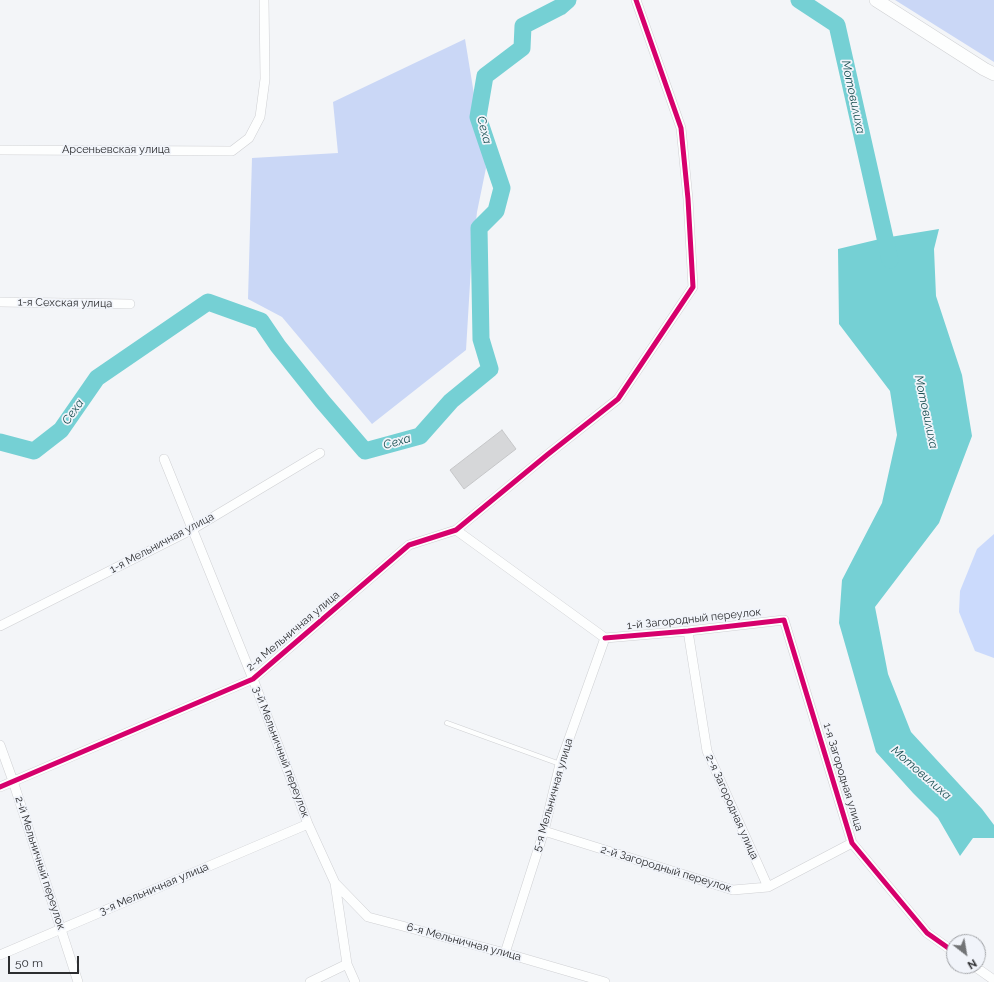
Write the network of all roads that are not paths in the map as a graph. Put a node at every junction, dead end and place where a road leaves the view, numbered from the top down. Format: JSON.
{"nodes":[{"id":1,"x":264,"y":0,"type":"edge"},
{"id":2,"x":636,"y":0,"type":"edge"},
{"id":3,"x":876,"y":0,"type":"edge"},
{"id":4,"x":994,"y":74,"type":"edge"},
{"id":5,"x":0,"y":150,"type":"edge"},
{"id":6,"x":0,"y":302,"type":"edge"},
{"id":7,"x":130,"y":304,"type":"dead end"},
{"id":8,"x":320,"y":453,"type":"dead end"},
{"id":9,"x":164,"y":459,"type":"dead end"},
{"id":10,"x":193,"y":529,"type":"junction"},
{"id":11,"x":456,"y":530,"type":"junction"},
{"id":12,"x":784,"y":620,"type":"joint"},
{"id":13,"x":0,"y":626,"type":"edge"},
{"id":14,"x":688,"y":631,"type":"junction"},
{"id":15,"x":606,"y":638,"type":"junction"},
{"id":16,"x":253,"y":679,"type":"junction"},
{"id":17,"x":446,"y":723,"type":"dead end"},
{"id":18,"x":0,"y":745,"type":"edge"},
{"id":19,"x":560,"y":764,"type":"junction"},
{"id":20,"x":13,"y":781,"type":"junction"},
{"id":21,"x":0,"y":787,"type":"edge"},
{"id":22,"x":308,"y":824,"type":"junction"},
{"id":23,"x":544,"y":832,"type":"junction"},
{"id":24,"x":852,"y":843,"type":"junction"},
{"id":25,"x":335,"y":883,"type":"junction"},
{"id":26,"x":768,"y":887,"type":"junction"},
{"id":27,"x":62,"y":929,"type":"junction"},
{"id":28,"x":946,"y":946,"type":"edge"},
{"id":29,"x":504,"y":953,"type":"junction"},
{"id":30,"x":0,"y":955,"type":"edge"},
{"id":31,"x":347,"y":964,"type":"junction"},
{"id":32,"x":985,"y":974,"type":"edge"},
{"id":33,"x":994,"y":980,"type":"edge"},
{"id":34,"x":78,"y":982,"type":"edge"},
{"id":35,"x":310,"y":982,"type":"edge"},
{"id":36,"x":355,"y":982,"type":"edge"},
{"id":37,"x":605,"y":982,"type":"edge"}],
"edges":[{"from":1,"to":5,"type":"street","name":"Арсеньевская улица"},
{"from":2,"to":11,"type":"street","name":"2-я Мельничная улица"},
{"from":3,"to":4,"type":"street"},
{"from":6,"to":7,"type":"street","name":"1-я Сехская улица"},
{"from":8,"to":10,"type":"street","name":"1-я Мельничная улица"},
{"from":9,"to":10,"type":"street","name":"3-й Мельничный переулок"},
{"from":10,"to":13,"type":"street","name":"1-я Мельничная улица"},
{"from":10,"to":16,"type":"street","name":"3-й Мельничный переулок"},
{"from":11,"to":15,"type":"street"},
{"from":11,"to":16,"type":"street","name":"2-я Мельничная улица"},
{"from":12,"to":14,"type":"street","name":"1-й Загородный переулок"},
{"from":12,"to":24,"type":"street","name":"1-я Загородная улица"},
{"from":14,"to":15,"type":"street","name":"1-й Загородный переулок"},
{"from":14,"to":26,"type":"street","name":"2-я Загородная улица"},
{"from":15,"to":19,"type":"street","name":"5-я Мельничная улица"},
{"from":16,"to":20,"type":"street","name":"2-я Мельничная улица"},
{"from":16,"to":22,"type":"street","name":"3-й Мельничный переулок"},
{"from":17,"to":19,"type":"lane"},
{"from":18,"to":20,"type":"street","name":"2-й Мельничный переулок"},
{"from":19,"to":23,"type":"street","name":"5-я Мельничная улица"},
{"from":20,"to":21,"type":"street","name":"2-я Мельничная улица"},
{"from":20,"to":27,"type":"street","name":"2-й Мельничный переулок"},
{"from":22,"to":25,"type":"street","name":"3-й Мельничный переулок"},
{"from":22,"to":27,"type":"street","name":"3-я Мельничная улица"},
{"from":23,"to":26,"type":"street","name":"2-й Загородный переулок"},
{"from":23,"to":29,"type":"street","name":"5-я Мельничная улица"},
{"from":24,"to":26,"type":"street","name":"2-й Загородный переулок"},
{"from":24,"to":28,"type":"street","name":"1-я Загородная улица"},
{"from":25,"to":29,"type":"street","name":"6-я Мельничная улица"},
{"from":25,"to":31,"type":"street","name":"3-й Мельничный переулок"},
{"from":27,"to":30,"type":"street","name":"3-я Мельничная улица"},
{"from":27,"to":34,"type":"street","name":"2-й Мельничный переулок"},
{"from":29,"to":37,"type":"street","name":"6-я Мельничная улица"},
{"from":31,"to":35,"type":"street"},
{"from":31,"to":36,"type":"street","name":"3-й Мельничный переулок"},
{"from":32,"to":33,"type":"street"}]}
